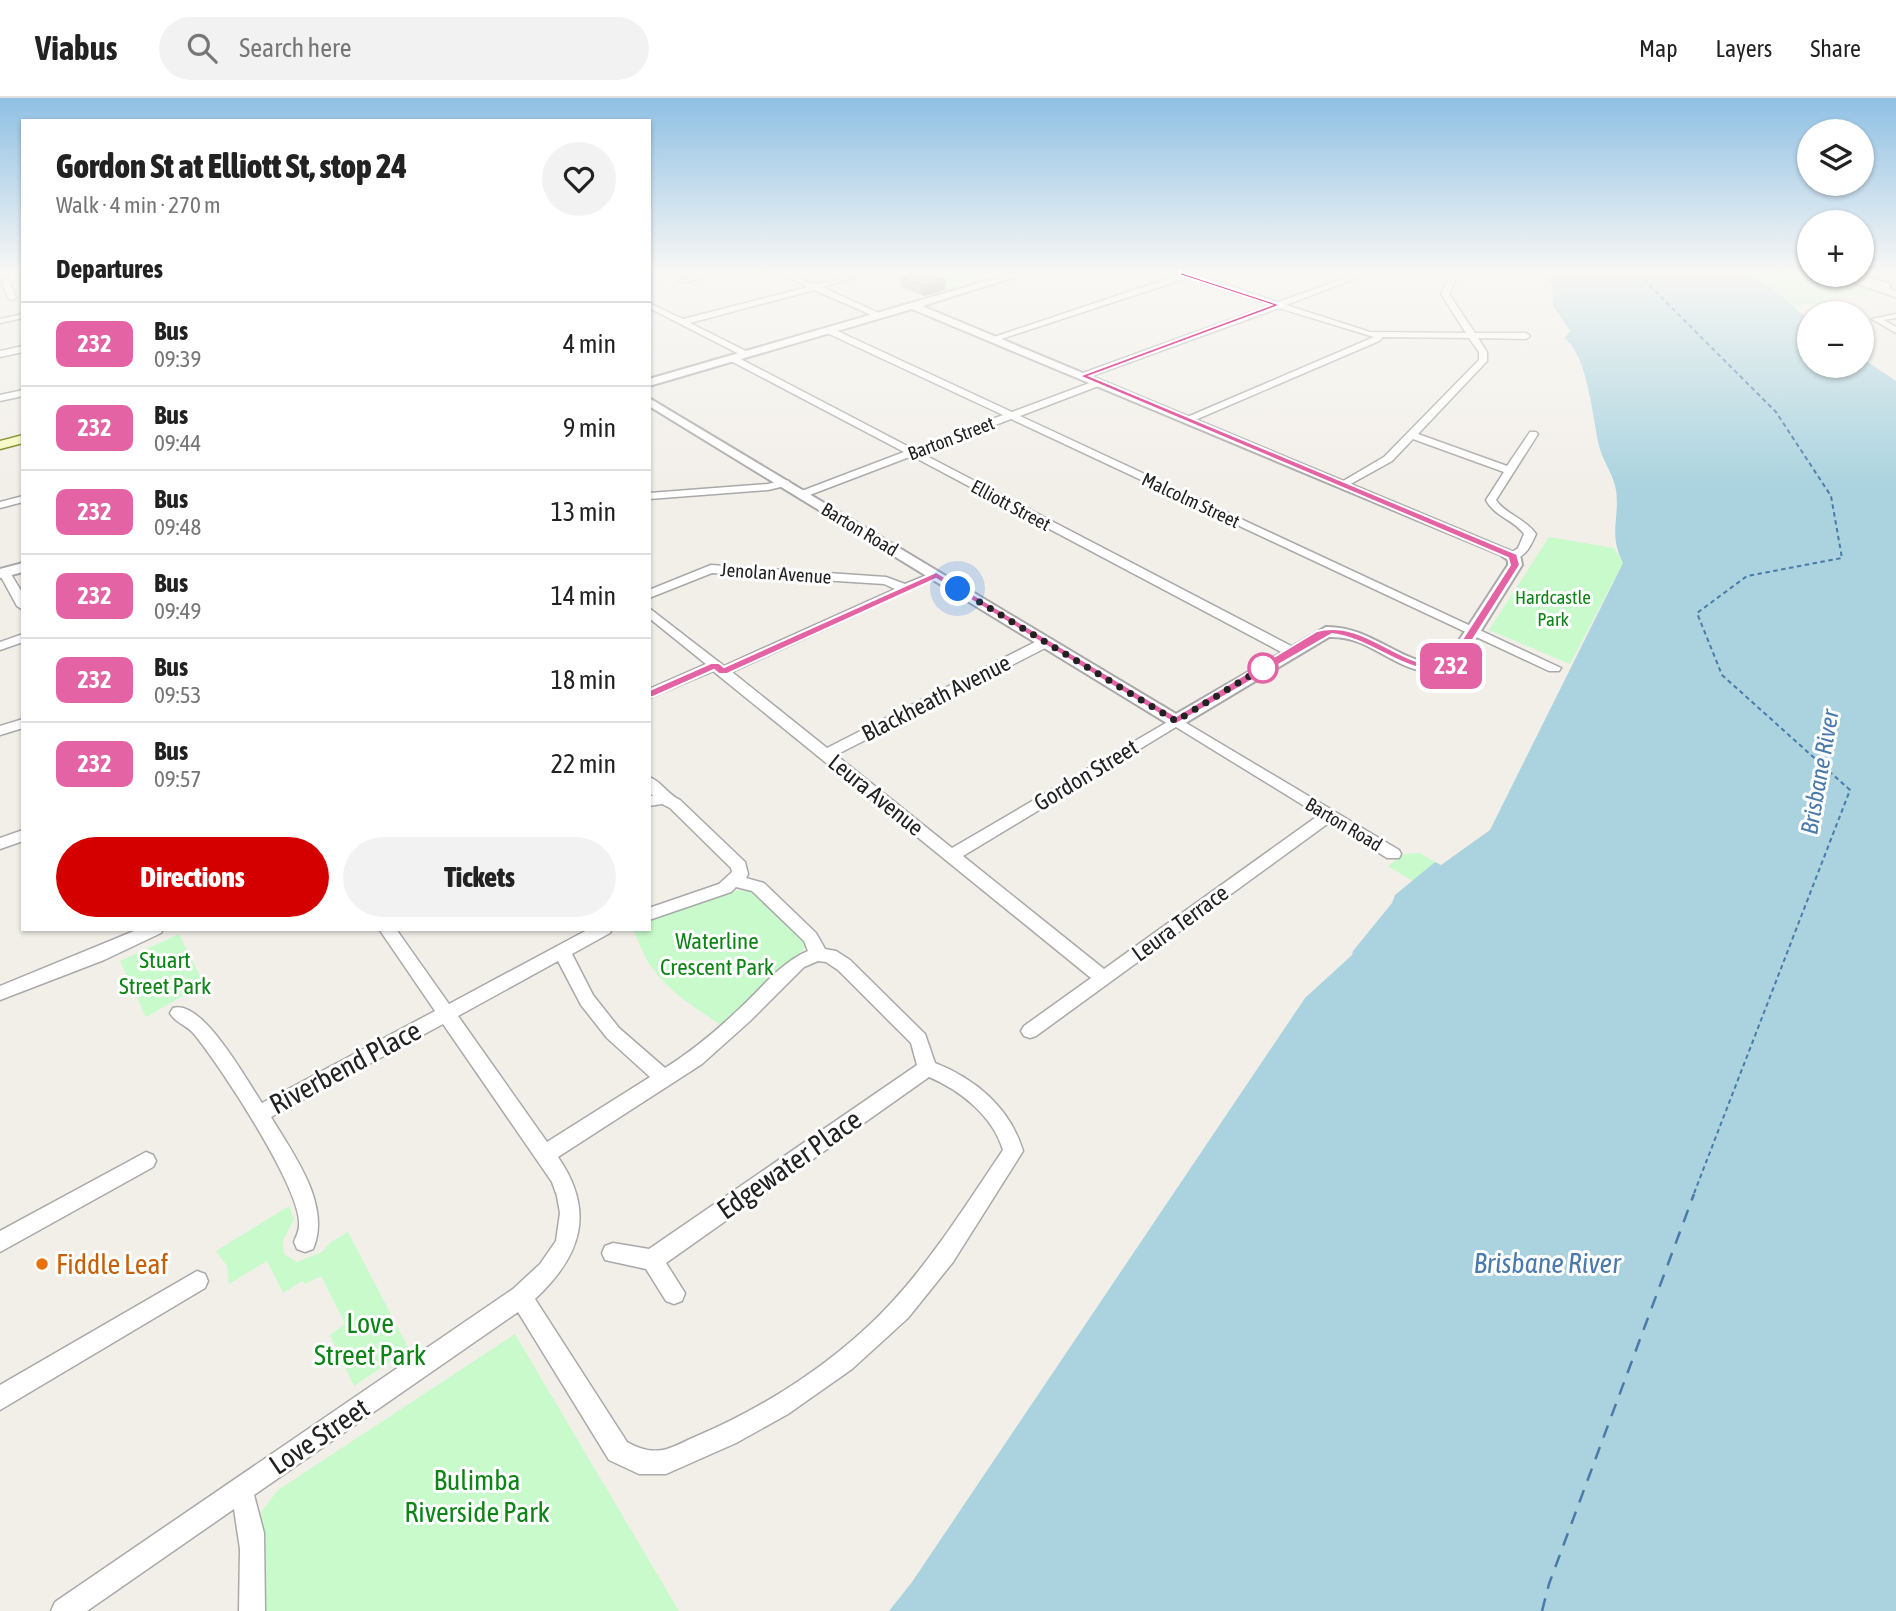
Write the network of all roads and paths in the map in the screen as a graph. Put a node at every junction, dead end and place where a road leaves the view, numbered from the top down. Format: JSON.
{"nodes":[{"id":1,"x":726,"y":345,"type":"edge"},
{"id":2,"x":777,"y":345,"type":"edge"},
{"id":3,"x":859,"y":345,"type":"edge"},
{"id":4,"x":1006,"y":345,"type":"edge"},
{"id":5,"x":1169,"y":345,"type":"edge"},
{"id":6,"x":1363,"y":345,"type":"edge"},
{"id":7,"x":1478,"y":345,"type":"edge"},
{"id":8,"x":21,"y":352,"type":"edge"},
{"id":9,"x":745,"y":354,"type":"junction"},
{"id":10,"x":0,"y":357,"type":"edge"},
{"id":11,"x":732,"y":358,"type":"junction"},
{"id":12,"x":1083,"y":376,"type":"junction"},
{"id":13,"x":651,"y":382,"type":"edge"},
{"id":14,"x":1098,"y":383,"type":"junction"},
{"id":15,"x":21,"y":393,"type":"edge"},
{"id":16,"x":0,"y":398,"type":"edge"},
{"id":17,"x":651,"y":402,"type":"edge"},
{"id":18,"x":1010,"y":416,"type":"junction"},
{"id":19,"x":1188,"y":420,"type":"junction"},
{"id":20,"x":1533,"y":434,"type":"dead end"},
{"id":21,"x":1411,"y":435,"type":"junction"},
{"id":22,"x":21,"y":440,"type":"edge"},
{"id":23,"x":0,"y":445,"type":"edge"},
{"id":24,"x":912,"y":453,"type":"junction"},
{"id":25,"x":1508,"y":470,"type":"junction"},
{"id":26,"x":785,"y":483,"type":"junction"},
{"id":27,"x":1343,"y":484,"type":"junction"},
{"id":28,"x":803,"y":494,"type":"junction"},
{"id":29,"x":651,"y":496,"type":"edge"},
{"id":30,"x":21,"y":500,"type":"edge"},
{"id":31,"x":0,"y":505,"type":"edge"},
{"id":32,"x":1513,"y":556,"type":"junction"},
{"id":33,"x":21,"y":568,"type":"edge"},
{"id":34,"x":2,"y":573,"type":"edge"},
{"id":35,"x":936,"y":575,"type":"junction"},
{"id":36,"x":906,"y":589,"type":"junction"},
{"id":37,"x":651,"y":593,"type":"edge"},
{"id":38,"x":21,"y":603,"type":"edge"},
{"id":39,"x":651,"y":614,"type":"edge"},
{"id":40,"x":1474,"y":632,"type":"junction"},
{"id":41,"x":21,"y":639,"type":"edge"},
{"id":42,"x":1046,"y":642,"type":"junction"},
{"id":43,"x":0,"y":646,"type":"edge"},
{"id":44,"x":1290,"y":651,"type":"junction"},
{"id":45,"x":719,"y":668,"type":"junction"},
{"id":46,"x":1554,"y":668,"type":"dead end"},
{"id":47,"x":651,"y":693,"type":"edge"},
{"id":48,"x":1176,"y":721,"type":"junction"},
{"id":49,"x":21,"y":724,"type":"edge"},
{"id":50,"x":0,"y":731,"type":"edge"},
{"id":51,"x":826,"y":754,"type":"junction"},
{"id":52,"x":656,"y":800,"type":"edge"},
{"id":53,"x":1330,"y":815,"type":"junction"},
{"id":54,"x":21,"y":836,"type":"edge"},
{"id":55,"x":0,"y":844,"type":"edge"},
{"id":56,"x":1393,"y":854,"type":"dead end"},
{"id":57,"x":951,"y":856,"type":"junction"},
{"id":58,"x":736,"y":881,"type":"junction"},
{"id":59,"x":651,"y":913,"type":"edge"},
{"id":60,"x":151,"y":931,"type":"edge"},
{"id":61,"x":388,"y":931,"type":"edge"},
{"id":62,"x":600,"y":931,"type":"edge"},
{"id":63,"x":561,"y":950,"type":"junction"},
{"id":64,"x":817,"y":954,"type":"junction"},
{"id":65,"x":1103,"y":978,"type":"junction"},
{"id":66,"x":0,"y":993,"type":"edge"},
{"id":67,"x":178,"y":1013,"type":"dead end"},
{"id":68,"x":445,"y":1013,"type":"junction"},
{"id":69,"x":1030,"y":1031,"type":"dead end"},
{"id":70,"x":927,"y":1068,"type":"junction"},
{"id":71,"x":665,"y":1079,"type":"junction"},
{"id":72,"x":259,"y":1114,"type":"junction"},
{"id":73,"x":544,"y":1155,"type":"junction"},
{"id":74,"x":146,"y":1161,"type":"dead end"},
{"id":75,"x":0,"y":1242,"type":"edge"},
{"id":76,"x":305,"y":1242,"type":"dead end"},
{"id":77,"x":613,"y":1254,"type":"dead end"},
{"id":78,"x":652,"y":1260,"type":"junction"},
{"id":79,"x":197,"y":1281,"type":"dead end"},
{"id":80,"x":674,"y":1293,"type":"dead end"},
{"id":81,"x":521,"y":1297,"type":"junction"},
{"id":82,"x":0,"y":1396,"type":"edge"},
{"id":83,"x":239,"y":1490,"type":"junction"},
{"id":84,"x":64,"y":1611,"type":"edge"},
{"id":85,"x":252,"y":1611,"type":"edge"}],
"edges":[{"from":1,"to":9,"type":"street"},
{"from":2,"to":9,"type":"street"},
{"from":3,"to":18,"type":"street","name":"Malcolm Street"},
{"from":4,"to":12,"type":"street"},
{"from":5,"to":12,"type":"street"},
{"from":6,"to":19,"type":"street"},
{"from":7,"to":21,"type":"street"},
{"from":8,"to":10,"type":"street"},
{"from":9,"to":11,"type":"street"},
{"from":11,"to":13,"type":"street"},
{"from":11,"to":24,"type":"street","name":"Elliott Street"},
{"from":12,"to":14,"type":"street"},
{"from":14,"to":18,"type":"street","name":"Barton Street"},
{"from":14,"to":19,"type":"street"},
{"from":15,"to":16,"type":"street"},
{"from":17,"to":26,"type":"street","name":"Barton Road"},
{"from":18,"to":24,"type":"street","name":"Barton Street"},
{"from":18,"to":40,"type":"street","name":"Malcolm Street"},
{"from":19,"to":27,"type":"street"},
{"from":20,"to":25,"type":"street"},
{"from":21,"to":25,"type":"street"},
{"from":21,"to":27,"type":"street"},
{"from":22,"to":23,"type":"main road"},
{"from":24,"to":28,"type":"street","name":"Barton Street"},
{"from":24,"to":44,"type":"street","name":"Elliott Street"},
{"from":25,"to":32,"type":"street","name":"Gordon Street"},
{"from":26,"to":28,"type":"street","name":"Barton Road"},
{"from":26,"to":29,"type":"street"},
{"from":27,"to":32,"type":"street"},
{"from":28,"to":35,"type":"street","name":"Barton Road"},
{"from":30,"to":31,"type":"street"},
{"from":32,"to":40,"type":"street","name":"Gordon Street"},
{"from":33,"to":34,"type":"street"},
{"from":34,"to":38,"type":"street"},
{"from":35,"to":36,"type":"street"},
{"from":35,"to":42,"type":"street","name":"Barton Road"},
{"from":36,"to":37,"type":"street","name":"Jenolan Avenue"},
{"from":36,"to":45,"type":"street"},
{"from":39,"to":45,"type":"street","name":"Leura Avenue"},
{"from":40,"to":44,"type":"street","name":"Gordon Street"},
{"from":40,"to":46,"type":"street","name":"Malcolm Street"},
{"from":41,"to":43,"type":"street"},
{"from":42,"to":48,"type":"street","name":"Barton Road"},
{"from":42,"to":51,"type":"street","name":"Blackheath Avenue"},
{"from":44,"to":48,"type":"street","name":"Gordon Street"},
{"from":45,"to":47,"type":"street"},
{"from":45,"to":51,"type":"street","name":"Leura Avenue"},
{"from":48,"to":53,"type":"street","name":"Barton Road"},
{"from":48,"to":57,"type":"street","name":"Gordon Street"},
{"from":49,"to":50,"type":"street"},
{"from":51,"to":57,"type":"street","name":"Leura Avenue"},
{"from":52,"to":58,"type":"street"},
{"from":53,"to":56,"type":"street","name":"Barton Road"},
{"from":53,"to":65,"type":"street","name":"Leura Terrace"},
{"from":54,"to":55,"type":"street"},
{"from":57,"to":65,"type":"street","name":"Leura Avenue"},
{"from":58,"to":59,"type":"street"},
{"from":58,"to":64,"type":"street"},
{"from":60,"to":66,"type":"street"},
{"from":61,"to":68,"type":"street","name":"Love Street"},
{"from":62,"to":63,"type":"street","name":"Riverbend Place"},
{"from":63,"to":68,"type":"street","name":"Riverbend Place"},
{"from":63,"to":71,"type":"street"},
{"from":64,"to":70,"type":"street"},
{"from":64,"to":71,"type":"street"},
{"from":65,"to":69,"type":"street","name":"Leura Terrace"},
{"from":67,"to":72,"type":"street"},
{"from":68,"to":72,"type":"street","name":"Riverbend Place"},
{"from":68,"to":73,"type":"street","name":"Love Street"},
{"from":70,"to":78,"type":"street","name":"Edgewater Place"},
{"from":70,"to":81,"type":"street"},
{"from":71,"to":73,"type":"street"},
{"from":72,"to":76,"type":"street","name":"Riverbend Place"},
{"from":73,"to":81,"type":"street","name":"Love Street"},
{"from":74,"to":75,"type":"street"},
{"from":77,"to":78,"type":"street"},
{"from":78,"to":80,"type":"street"},
{"from":79,"to":82,"type":"street"},
{"from":81,"to":83,"type":"street","name":"Love Street"},
{"from":83,"to":84,"type":"street","name":"Love Street"},
{"from":83,"to":85,"type":"street"}]}
